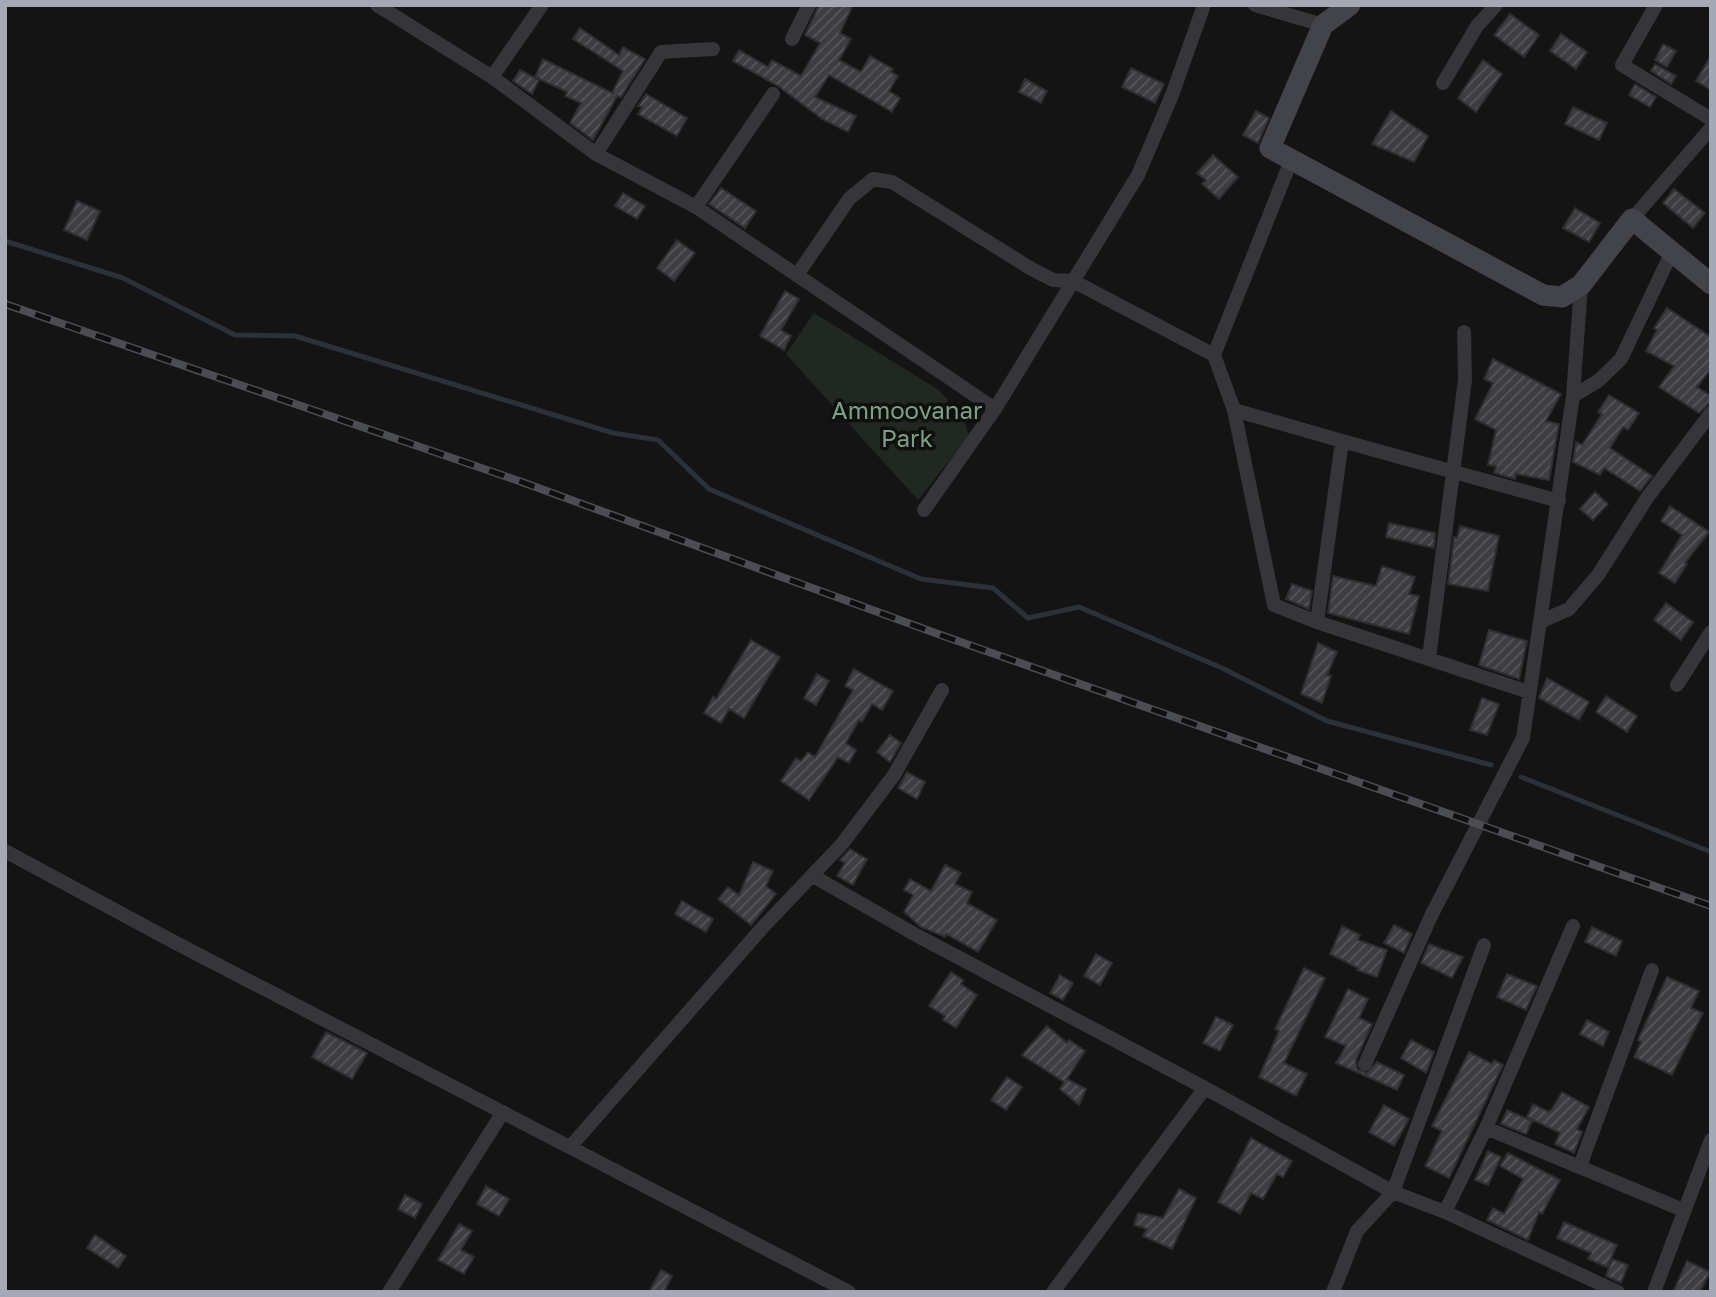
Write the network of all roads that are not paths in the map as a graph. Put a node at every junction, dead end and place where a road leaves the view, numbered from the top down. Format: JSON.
{"nodes":[{"id":1,"x":377,"y":5,"type":"edge"},
{"id":2,"x":542,"y":5,"type":"edge"},
{"id":3,"x":809,"y":5,"type":"edge"},
{"id":4,"x":1204,"y":5,"type":"edge"},
{"id":5,"x":1255,"y":5,"type":"edge"},
{"id":6,"x":1350,"y":5,"type":"edge"},
{"id":7,"x":1496,"y":5,"type":"edge"},
{"id":8,"x":1656,"y":5,"type":"edge"},
{"id":9,"x":397,"y":10,"type":"edge"},
{"id":10,"x":1323,"y":25,"type":"junction"},
{"id":11,"x":792,"y":39,"type":"dead end"},
{"id":12,"x":713,"y":49,"type":"dead end"},
{"id":13,"x":492,"y":77,"type":"junction"},
{"id":14,"x":1443,"y":83,"type":"dead end"},
{"id":15,"x":773,"y":94,"type":"dead end"},
{"id":16,"x":1711,"y":119,"type":"edge"},
{"id":17,"x":1711,"y":128,"type":"edge"},
{"id":18,"x":596,"y":154,"type":"junction"},
{"id":19,"x":1292,"y":158,"type":"junction"},
{"id":20,"x":696,"y":207,"type":"junction"},
{"id":21,"x":1632,"y":219,"type":"junction"},
{"id":22,"x":1671,"y":254,"type":"junction"},
{"id":23,"x":797,"y":275,"type":"junction"},
{"id":24,"x":1073,"y":281,"type":"junction"},
{"id":25,"x":1711,"y":284,"type":"edge"},
{"id":26,"x":1581,"y":285,"type":"junction"},
{"id":27,"x":1464,"y":332,"type":"dead end"},
{"id":28,"x":1214,"y":355,"type":"junction"},
{"id":29,"x":1573,"y":396,"type":"junction"},
{"id":30,"x":995,"y":410,"type":"junction"},
{"id":31,"x":1234,"y":410,"type":"junction"},
{"id":32,"x":1711,"y":413,"type":"edge"},
{"id":33,"x":1342,"y":441,"type":"junction"},
{"id":34,"x":1455,"y":472,"type":"junction"},
{"id":35,"x":1559,"y":501,"type":"junction"},
{"id":36,"x":924,"y":510,"type":"dead end"},
{"id":37,"x":1542,"y":621,"type":"junction"},
{"id":38,"x":1317,"y":622,"type":"junction"},
{"id":39,"x":1711,"y":632,"type":"edge"},
{"id":40,"x":1429,"y":658,"type":"junction"},
{"id":41,"x":1677,"y":685,"type":"dead end"},
{"id":42,"x":942,"y":690,"type":"dead end"},
{"id":43,"x":1529,"y":692,"type":"junction"},
{"id":44,"x":5,"y":850,"type":"edge"},
{"id":45,"x":813,"y":876,"type":"junction"},
{"id":46,"x":1573,"y":926,"type":"dead end"},
{"id":47,"x":1484,"y":945,"type":"dead end"},
{"id":48,"x":1652,"y":970,"type":"dead end"},
{"id":49,"x":1365,"y":1064,"type":"dead end"},
{"id":50,"x":1205,"y":1087,"type":"junction"},
{"id":51,"x":503,"y":1112,"type":"junction"},
{"id":52,"x":1486,"y":1128,"type":"junction"},
{"id":53,"x":1711,"y":1140,"type":"edge"},
{"id":54,"x":570,"y":1147,"type":"junction"},
{"id":55,"x":1580,"y":1166,"type":"junction"},
{"id":56,"x":1393,"y":1192,"type":"junction"},
{"id":57,"x":1683,"y":1210,"type":"junction"},
{"id":58,"x":1445,"y":1212,"type":"junction"},
{"id":59,"x":841,"y":1290,"type":"edge"},
{"id":60,"x":390,"y":1292,"type":"edge"},
{"id":61,"x":1053,"y":1292,"type":"edge"},
{"id":62,"x":1333,"y":1292,"type":"edge"},
{"id":63,"x":1618,"y":1292,"type":"edge"},
{"id":64,"x":1654,"y":1292,"type":"edge"}],
"edges":[{"from":1,"to":9,"type":"street"},
{"from":2,"to":13,"type":"street"},
{"from":3,"to":11,"type":"street"},
{"from":4,"to":24,"type":"street"},
{"from":5,"to":10,"type":"street"},
{"from":6,"to":10,"type":"street"},
{"from":7,"to":14,"type":"street"},
{"from":8,"to":16,"type":"street"},
{"from":9,"to":13,"type":"street"},
{"from":10,"to":19,"type":"street"},
{"from":12,"to":18,"type":"street"},
{"from":13,"to":18,"type":"street"},
{"from":15,"to":20,"type":"street"},
{"from":17,"to":21,"type":"street"},
{"from":18,"to":20,"type":"street"},
{"from":19,"to":26,"type":"street"},
{"from":19,"to":28,"type":"street"},
{"from":20,"to":23,"type":"street"},
{"from":21,"to":22,"type":"street"},
{"from":21,"to":26,"type":"street"},
{"from":22,"to":25,"type":"street"},
{"from":22,"to":29,"type":"street"},
{"from":23,"to":24,"type":"street"},
{"from":23,"to":30,"type":"street"},
{"from":24,"to":28,"type":"street"},
{"from":24,"to":30,"type":"street"},
{"from":26,"to":29,"type":"street"},
{"from":27,"to":34,"type":"street"},
{"from":28,"to":31,"type":"street"},
{"from":29,"to":35,"type":"street"},
{"from":30,"to":36,"type":"street"},
{"from":31,"to":33,"type":"street"},
{"from":31,"to":38,"type":"street"},
{"from":32,"to":37,"type":"street"},
{"from":33,"to":34,"type":"street"},
{"from":33,"to":38,"type":"street"},
{"from":34,"to":35,"type":"street"},
{"from":34,"to":40,"type":"street"},
{"from":35,"to":37,"type":"street"},
{"from":37,"to":43,"type":"street"},
{"from":38,"to":40,"type":"street"},
{"from":39,"to":41,"type":"street"},
{"from":40,"to":43,"type":"street"},
{"from":42,"to":45,"type":"street"},
{"from":43,"to":49,"type":"street"},
{"from":44,"to":51,"type":"street"},
{"from":45,"to":50,"type":"street"},
{"from":45,"to":54,"type":"street"},
{"from":46,"to":52,"type":"street"},
{"from":47,"to":56,"type":"street"},
{"from":48,"to":55,"type":"street"},
{"from":50,"to":56,"type":"street"},
{"from":50,"to":61,"type":"street"},
{"from":51,"to":54,"type":"street"},
{"from":51,"to":60,"type":"street"},
{"from":52,"to":55,"type":"street"},
{"from":52,"to":58,"type":"street"},
{"from":53,"to":57,"type":"street"},
{"from":54,"to":59,"type":"street"},
{"from":55,"to":57,"type":"street"},
{"from":56,"to":58,"type":"street"},
{"from":56,"to":62,"type":"street"},
{"from":57,"to":64,"type":"street"},
{"from":58,"to":63,"type":"street"}]}
